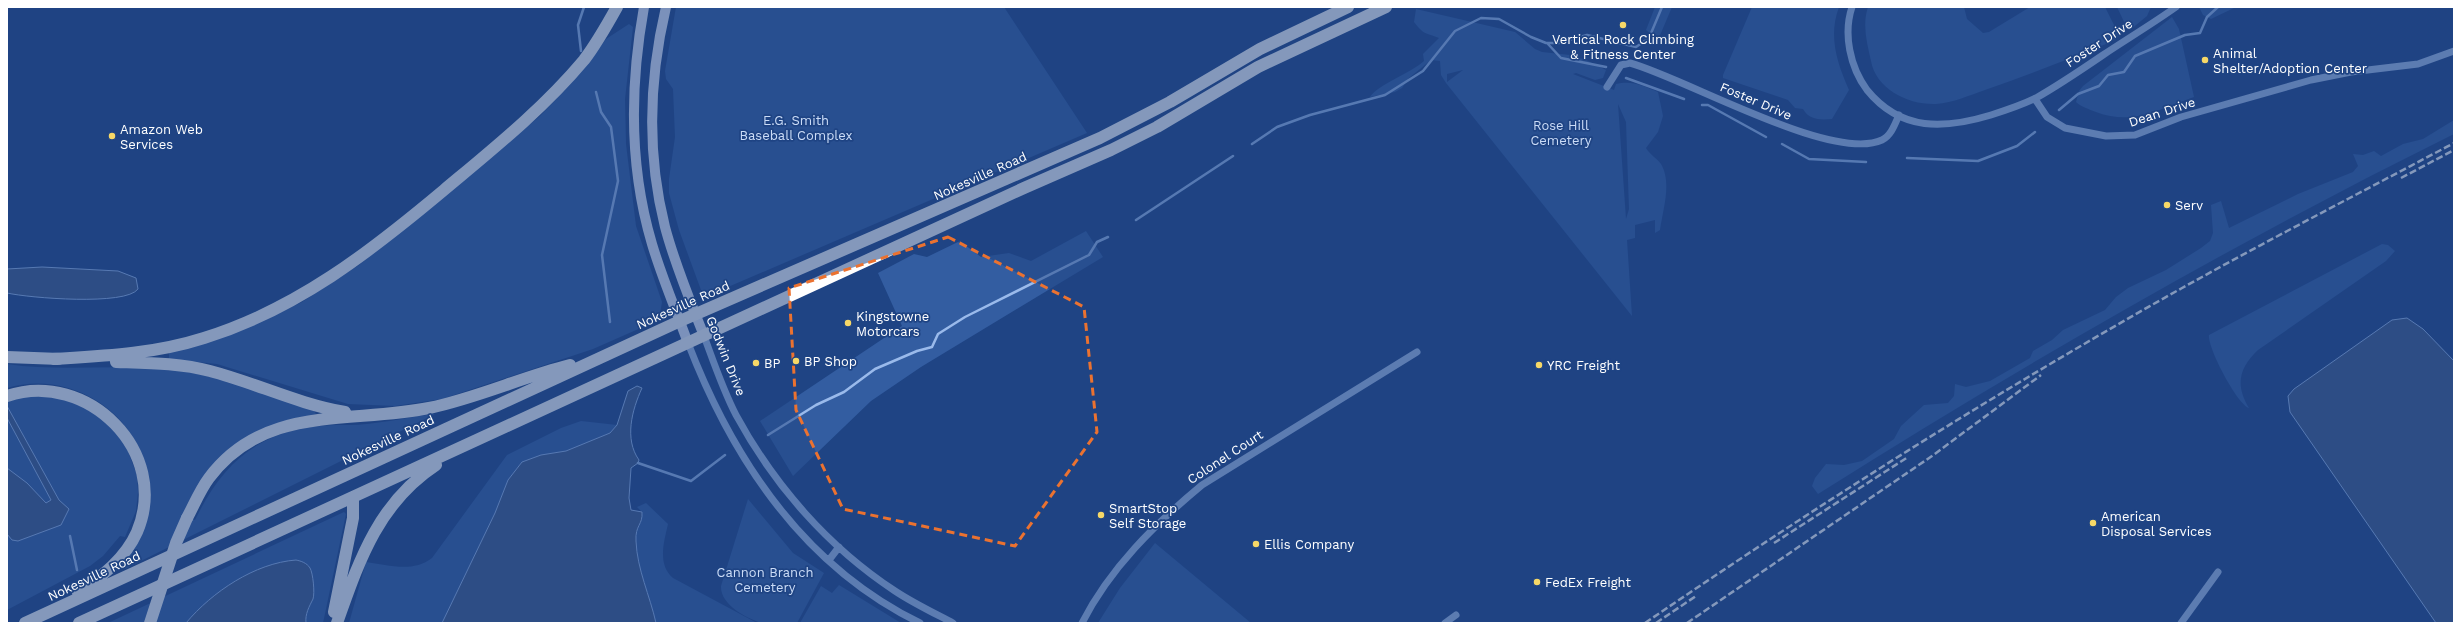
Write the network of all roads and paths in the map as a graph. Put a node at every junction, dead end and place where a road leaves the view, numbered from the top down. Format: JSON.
{"nodes":[{"id":1,"x":617,"y":7,"type":"edge"},
{"id":2,"x":644,"y":7,"type":"edge"},
{"id":3,"x":666,"y":7,"type":"edge"},
{"id":4,"x":1348,"y":7,"type":"edge"},
{"id":5,"x":1386,"y":7,"type":"edge"},
{"id":6,"x":1852,"y":7,"type":"edge"},
{"id":7,"x":2176,"y":7,"type":"edge"},
{"id":8,"x":2454,"y":51,"type":"edge"},
{"id":9,"x":1607,"y":87,"type":"dead end"},
{"id":10,"x":2035,"y":98,"type":"junction"},
{"id":11,"x":1899,"y":116,"type":"junction"},
{"id":12,"x":696,"y":315,"type":"junction"},
{"id":13,"x":680,"y":321,"type":"junction"},
{"id":14,"x":704,"y":336,"type":"junction"},
{"id":15,"x":688,"y":344,"type":"junction"},
{"id":16,"x":1417,"y":352,"type":"dead end"},
{"id":17,"x":7,"y":357,"type":"edge"},
{"id":18,"x":599,"y":358,"type":"junction"},
{"id":19,"x":53,"y":359,"type":"junction"},
{"id":20,"x":7,"y":396,"type":"edge"},
{"id":21,"x":372,"y":414,"type":"junction"},
{"id":22,"x":474,"y":442,"type":"junction"},
{"id":23,"x":353,"y":497,"type":"junction"},
{"id":24,"x":839,"y":547,"type":"junction"},
{"id":25,"x":829,"y":560,"type":"junction"},
{"id":26,"x":2218,"y":572,"type":"dead end"},
{"id":27,"x":52,"y":611,"type":"junction"},
{"id":28,"x":1456,"y":615,"type":"dead end"},
{"id":29,"x":25,"y":623,"type":"edge"},
{"id":30,"x":80,"y":623,"type":"edge"},
{"id":31,"x":150,"y":623,"type":"edge"},
{"id":32,"x":332,"y":623,"type":"edge"},
{"id":33,"x":337,"y":623,"type":"edge"},
{"id":34,"x":920,"y":623,"type":"edge"},
{"id":35,"x":953,"y":623,"type":"edge"},
{"id":36,"x":1082,"y":623,"type":"edge"},
{"id":37,"x":1445,"y":623,"type":"edge"},
{"id":38,"x":2181,"y":623,"type":"edge"}],
"edges":[{"from":1,"to":19,"type":"highway"},
{"from":2,"to":13,"type":"main road"},
{"from":3,"to":12,"type":"main road","name":"Godwin Drive"},
{"from":4,"to":12,"type":"highway","name":"Nokesville Road"},
{"from":5,"to":14,"type":"highway"},
{"from":6,"to":11,"type":"street"},
{"from":7,"to":10,"type":"street","name":"Foster Drive"},
{"from":8,"to":10,"type":"street","name":"Dean Drive"},
{"from":9,"to":11,"type":"street","name":"Foster Drive"},
{"from":10,"to":11,"type":"street"},
{"from":12,"to":13,"type":"highway","name":"Nokesville Road"},
{"from":12,"to":14,"type":"main road","name":"Godwin Drive"},
{"from":13,"to":15,"type":"main road"},
{"from":13,"to":18,"type":"highway","name":"Nokesville Road"},
{"from":14,"to":15,"type":"highway"},
{"from":14,"to":24,"type":"street","name":"Godwin Drive"},
{"from":15,"to":22,"type":"highway"},
{"from":15,"to":25,"type":"street"},
{"from":16,"to":36,"type":"street","name":"Colonel Court"},
{"from":17,"to":19,"type":"highway"},
{"from":18,"to":21,"type":"highway"},
{"from":18,"to":27,"type":"highway","name":"Nokesville Road"},
{"from":19,"to":21,"type":"highway"},
{"from":20,"to":27,"type":"highway"},
{"from":21,"to":31,"type":"highway","bridge":true},
{"from":22,"to":23,"type":"highway"},
{"from":22,"to":33,"type":"highway"},
{"from":23,"to":30,"type":"highway"},
{"from":23,"to":32,"type":"highway"},
{"from":24,"to":25,"type":"street"},
{"from":24,"to":35,"type":"street","name":"Godwin Drive"},
{"from":25,"to":34,"type":"street"},
{"from":26,"to":38,"type":"street"},
{"from":27,"to":29,"type":"highway","name":"Nokesville Road"},
{"from":28,"to":37,"type":"street"}]}
